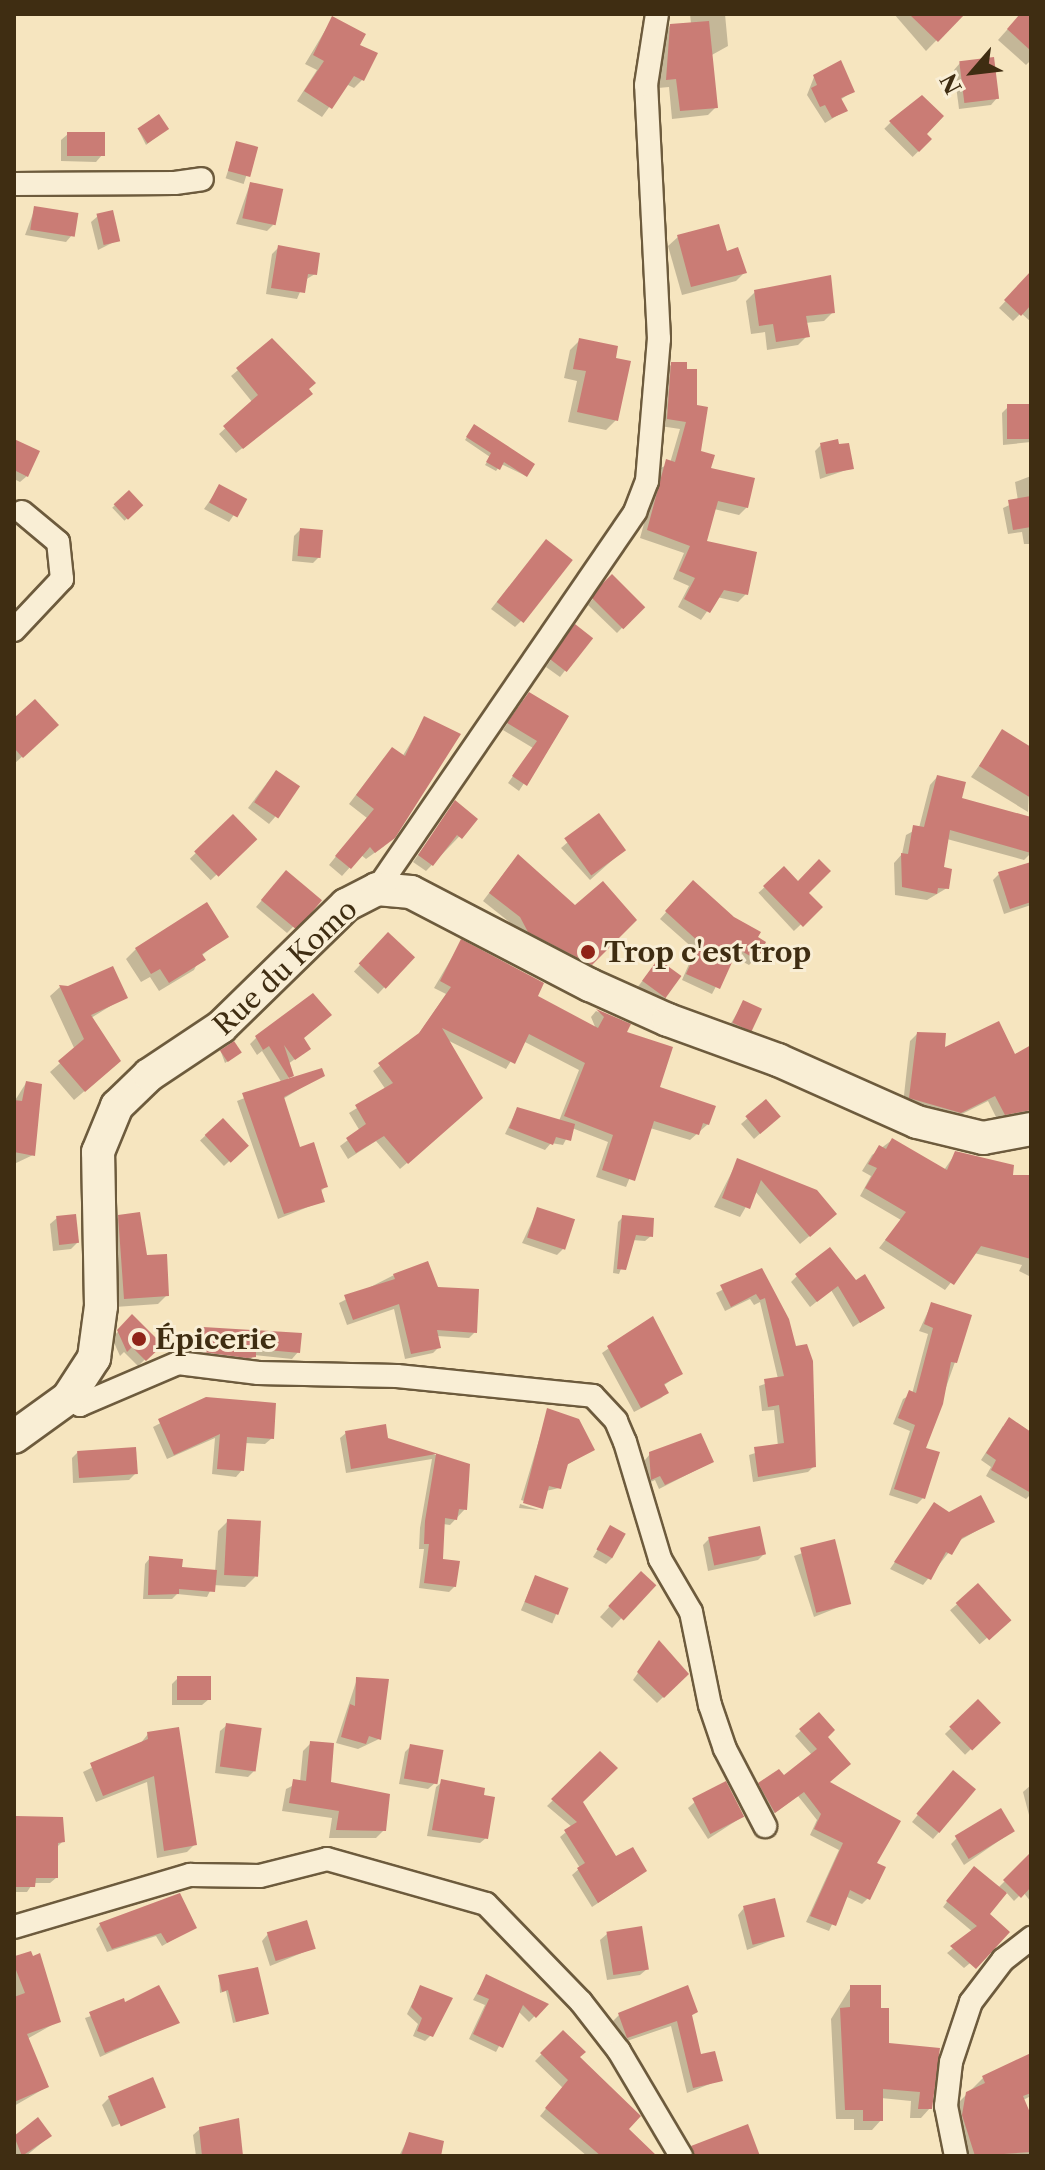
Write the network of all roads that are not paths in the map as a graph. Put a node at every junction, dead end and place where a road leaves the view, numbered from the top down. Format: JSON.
{"nodes":[{"id":1,"x":657,"y":14,"type":"edge"},
{"id":2,"x":202,"y":179,"type":"dead end"},
{"id":3,"x":14,"y":184,"type":"edge"},
{"id":4,"x":22,"y":512,"type":"dead end"},
{"id":5,"x":14,"y":630,"type":"edge"},
{"id":6,"x":377,"y":889,"type":"junction"},
{"id":7,"x":1031,"y":1129,"type":"edge"},
{"id":8,"x":68,"y":1398,"type":"junction"},
{"id":9,"x":14,"y":1437,"type":"edge"},
{"id":10,"x":765,"y":1826,"type":"dead end"},
{"id":11,"x":14,"y":1927,"type":"edge"},
{"id":12,"x":1031,"y":1938,"type":"edge"},
{"id":13,"x":681,"y":2156,"type":"edge"},
{"id":14,"x":956,"y":2156,"type":"edge"}],
"edges":[{"from":1,"to":6,"type":"street"},
{"from":2,"to":3,"type":"street"},
{"from":4,"to":5,"type":"street"},
{"from":6,"to":7,"type":"street","name":"Rue du Komo"},
{"from":6,"to":8,"type":"street","name":"Rue du Komo"},
{"from":8,"to":9,"type":"street","name":"Rue du Komo"},
{"from":8,"to":10,"type":"street"},
{"from":11,"to":13,"type":"street"},
{"from":12,"to":14,"type":"street"}]}
